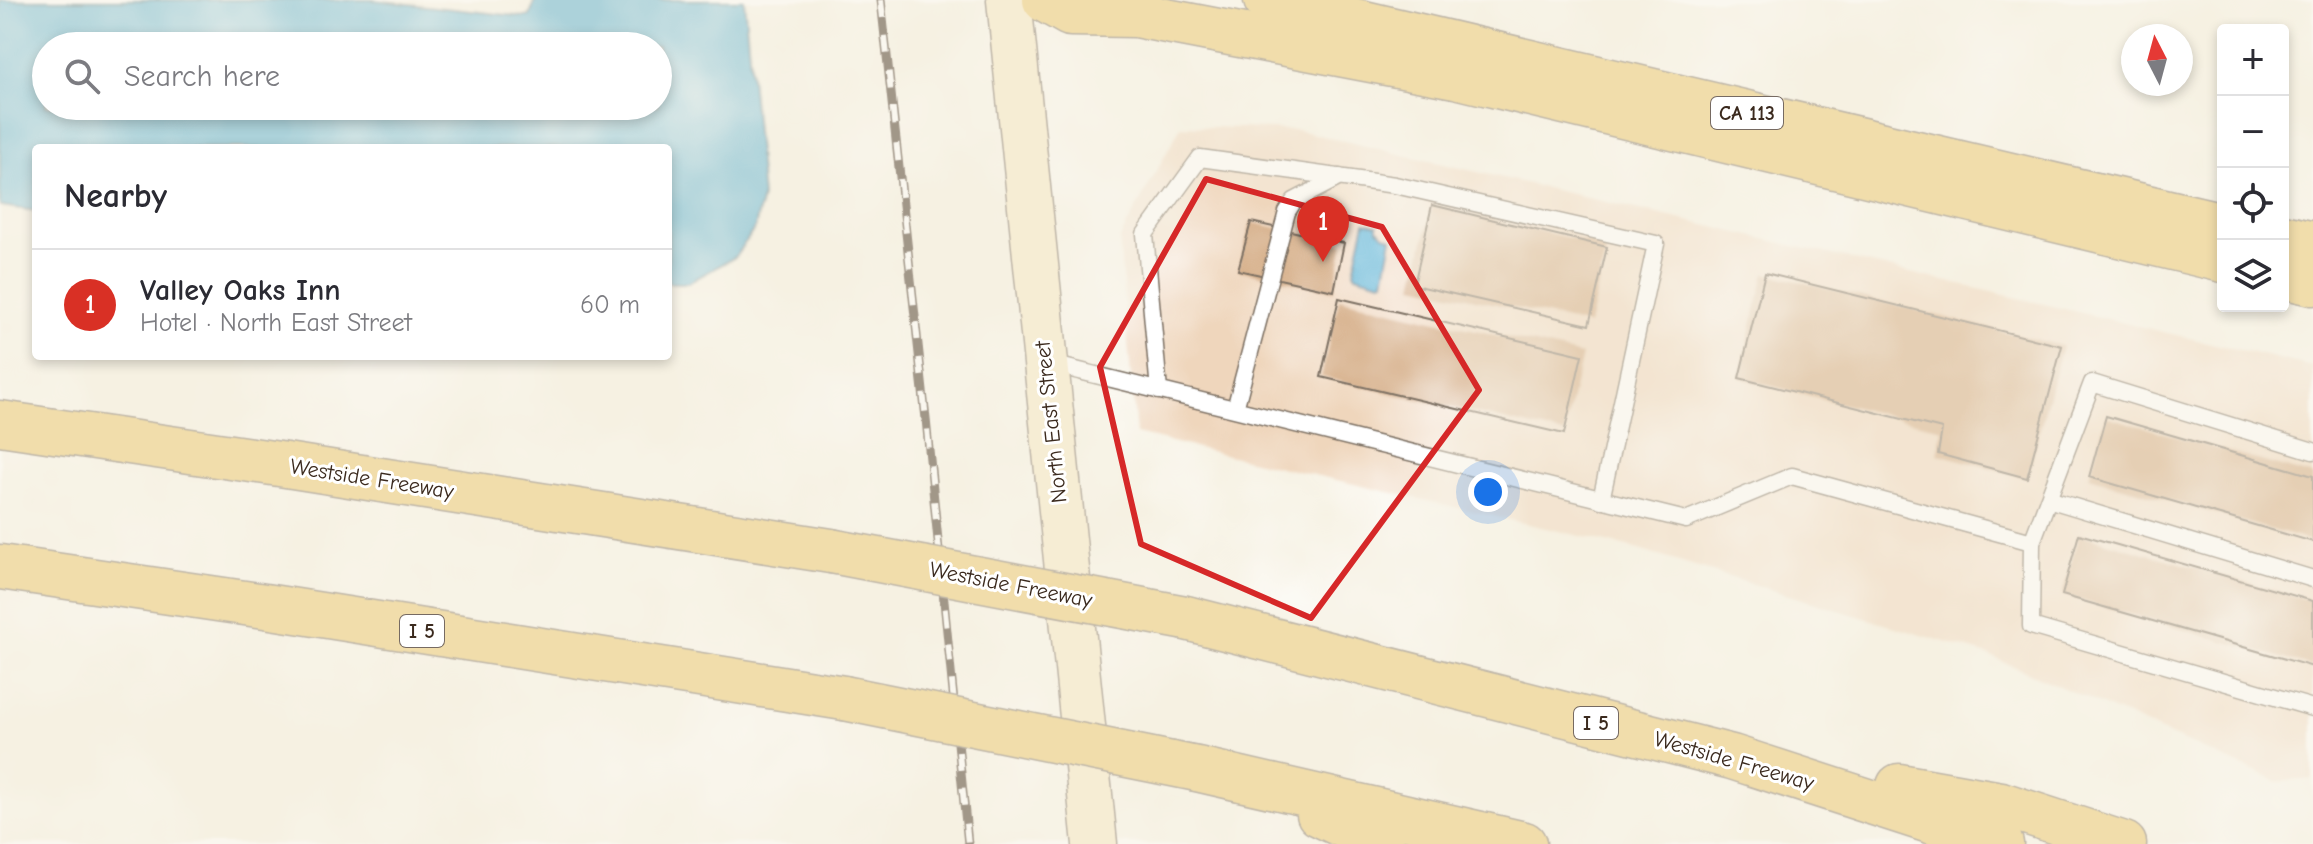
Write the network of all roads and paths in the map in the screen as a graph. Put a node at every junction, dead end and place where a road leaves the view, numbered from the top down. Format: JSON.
{"nodes":[{"id":1,"x":1009,"y":0,"type":"edge"},
{"id":2,"x":1045,"y":0,"type":"edge"},
{"id":3,"x":1266,"y":0,"type":"edge"},
{"id":4,"x":1340,"y":177,"type":"junction"},
{"id":5,"x":2217,"y":224,"type":"edge"},
{"id":6,"x":2289,"y":238,"type":"edge"},
{"id":7,"x":2313,"y":244,"type":"edge"},
{"id":8,"x":2217,"y":259,"type":"edge"},
{"id":9,"x":2289,"y":277,"type":"edge"},
{"id":10,"x":2313,"y":283,"type":"edge"},
{"id":11,"x":1045,"y":362,"type":"junction"},
{"id":12,"x":1159,"y":391,"type":"junction"},
{"id":13,"x":1235,"y":409,"type":"junction"},
{"id":14,"x":0,"y":423,"type":"edge"},
{"id":15,"x":2313,"y":451,"type":"edge"},
{"id":16,"x":2048,"y":499,"type":"junction"},
{"id":17,"x":1601,"y":500,"type":"junction"},
{"id":18,"x":2032,"y":542,"type":"junction"},
{"id":19,"x":0,"y":567,"type":"edge"},
{"id":20,"x":2313,"y":579,"type":"edge"},
{"id":21,"x":2313,"y":708,"type":"edge"},
{"id":22,"x":1732,"y":757,"type":"junction"},
{"id":23,"x":1256,"y":783,"type":"junction"},
{"id":24,"x":1095,"y":844,"type":"edge"},
{"id":25,"x":1382,"y":844,"type":"edge"},
{"id":26,"x":1524,"y":844,"type":"edge"},
{"id":27,"x":2001,"y":844,"type":"edge"},
{"id":28,"x":2124,"y":844,"type":"edge"}],
"edges":[{"from":1,"to":11,"type":"main road","name":"North East Street"},
{"from":2,"to":8,"type":"highway"},
{"from":3,"to":5,"type":"highway","number":"CA 113"},
{"from":4,"to":12,"type":"lane"},
{"from":4,"to":13,"type":"lane"},
{"from":4,"to":17,"type":"lane"},
{"from":6,"to":7,"type":"highway"},
{"from":9,"to":10,"type":"highway"},
{"from":11,"to":12,"type":"lane"},
{"from":11,"to":24,"type":"main road","name":"North East Street"},
{"from":12,"to":13,"type":"lane"},
{"from":13,"to":17,"type":"lane"},
{"from":14,"to":22,"type":"highway","name":"Westside Freeway","number":"I 5","bridge":true},
{"from":15,"to":16,"type":"lane"},
{"from":16,"to":18,"type":"lane"},
{"from":16,"to":20,"type":"lane"},
{"from":17,"to":18,"type":"lane"},
{"from":18,"to":21,"type":"lane"},
{"from":19,"to":23,"type":"highway","number":"I 5","bridge":true},
{"from":22,"to":27,"type":"highway","name":"Westside Freeway","number":"I 5"},
{"from":22,"to":28,"type":"highway"},
{"from":23,"to":25,"type":"highway"},
{"from":23,"to":26,"type":"highway","number":"I 5"}]}
